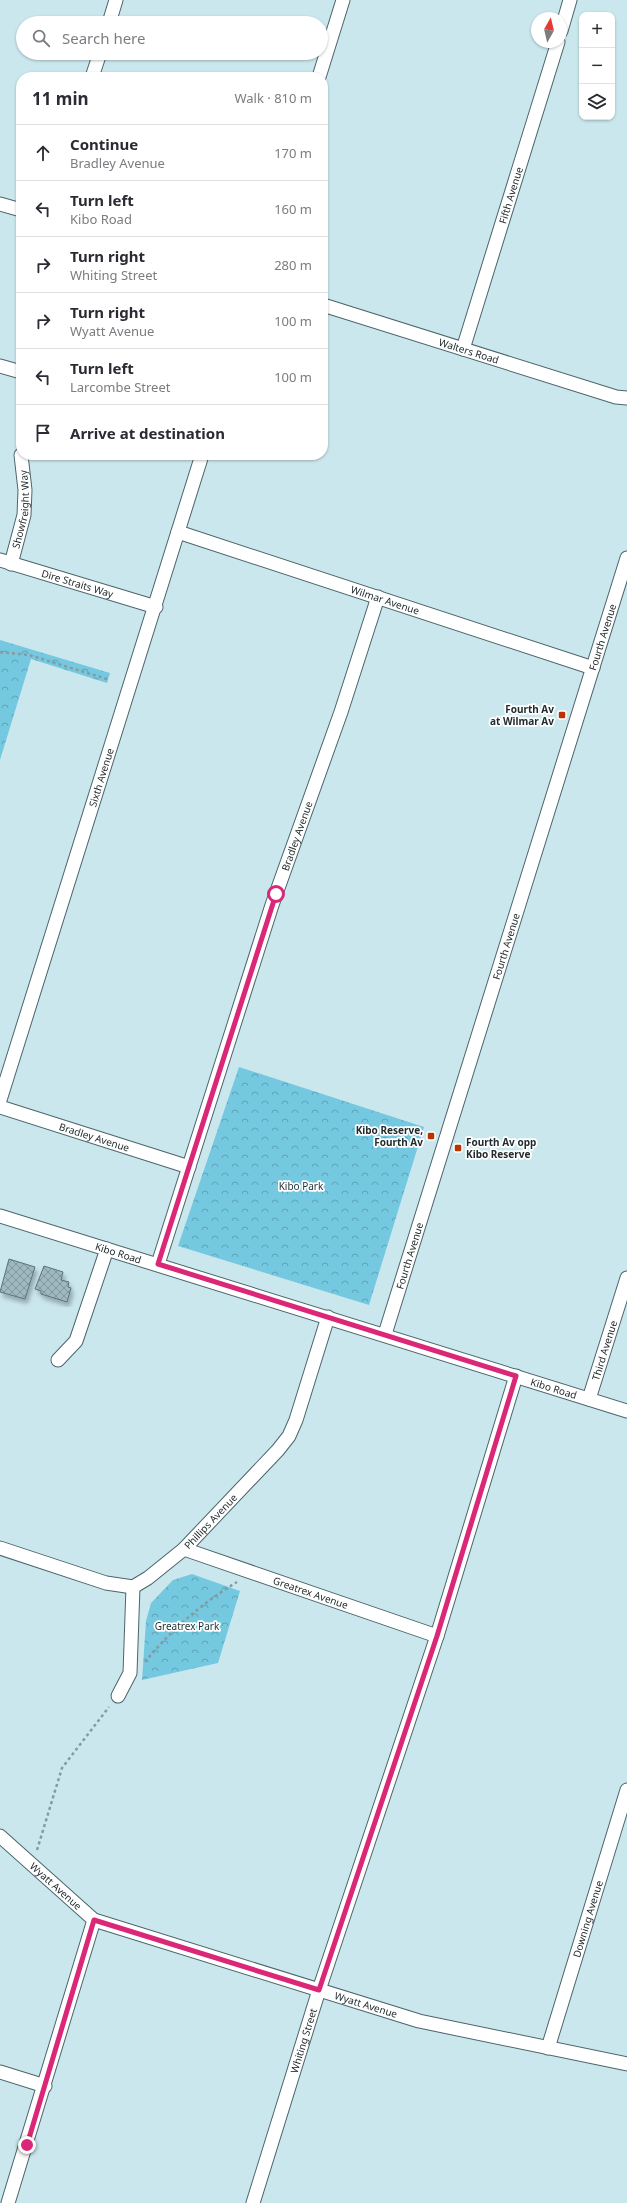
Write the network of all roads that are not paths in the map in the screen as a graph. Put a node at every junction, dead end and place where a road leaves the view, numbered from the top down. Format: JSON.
{"nodes":[{"id":1,"x":116,"y":0,"type":"edge"},
{"id":2,"x":343,"y":0,"type":"edge"},
{"id":3,"x":570,"y":0,"type":"edge"},
{"id":4,"x":567,"y":12,"type":"edge"},
{"id":5,"x":111,"y":16,"type":"edge"},
{"id":6,"x":556,"y":48,"type":"edge"},
{"id":7,"x":328,"y":50,"type":"edge"},
{"id":8,"x":98,"y":60,"type":"edge"},
{"id":9,"x":325,"y":60,"type":"edge"},
{"id":10,"x":94,"y":72,"type":"edge"},
{"id":11,"x":321,"y":72,"type":"edge"},
{"id":12,"x":0,"y":204,"type":"edge"},
{"id":13,"x":16,"y":209,"type":"edge"},
{"id":14,"x":328,"y":307,"type":"edge"},
{"id":15,"x":463,"y":349,"type":"junction"},
{"id":16,"x":0,"y":366,"type":"edge"},
{"id":17,"x":16,"y":371,"type":"edge"},
{"id":18,"x":623,"y":399,"type":"edge"},
{"id":19,"x":22,"y":460,"type":"edge"},
{"id":20,"x":200,"y":460,"type":"edge"},
{"id":21,"x":178,"y":532,"type":"junction"},
{"id":22,"x":627,"y":558,"type":"edge"},
{"id":23,"x":6,"y":562,"type":"edge"},
{"id":24,"x":378,"y":598,"type":"junction"},
{"id":25,"x":156,"y":607,"type":"junction"},
{"id":26,"x":593,"y":668,"type":"junction"},
{"id":27,"x":0,"y":1100,"type":"edge"},
{"id":28,"x":0,"y":1107,"type":"edge"},
{"id":29,"x":189,"y":1167,"type":"junction"},
{"id":30,"x":0,"y":1216,"type":"edge"},
{"id":31,"x":107,"y":1249,"type":"junction"},
{"id":32,"x":158,"y":1264,"type":"junction"},
{"id":33,"x":627,"y":1278,"type":"edge"},
{"id":34,"x":328,"y":1317,"type":"junction"},
{"id":35,"x":385,"y":1334,"type":"junction"},
{"id":36,"x":58,"y":1360,"type":"dead end"},
{"id":37,"x":516,"y":1376,"type":"junction"},
{"id":38,"x":590,"y":1399,"type":"junction"},
{"id":39,"x":627,"y":1410,"type":"edge"},
{"id":40,"x":0,"y":1548,"type":"edge"},
{"id":41,"x":184,"y":1549,"type":"junction"},
{"id":42,"x":134,"y":1587,"type":"junction"},
{"id":43,"x":437,"y":1636,"type":"junction"},
{"id":44,"x":118,"y":1696,"type":"dead end"},
{"id":45,"x":627,"y":1790,"type":"edge"},
{"id":46,"x":0,"y":1836,"type":"edge"},
{"id":47,"x":94,"y":1920,"type":"junction"},
{"id":48,"x":319,"y":1990,"type":"junction"},
{"id":49,"x":548,"y":2048,"type":"junction"},
{"id":50,"x":627,"y":2064,"type":"edge"},
{"id":51,"x":0,"y":2072,"type":"edge"},
{"id":52,"x":46,"y":2086,"type":"junction"},
{"id":53,"x":8,"y":2203,"type":"edge"},
{"id":54,"x":253,"y":2203,"type":"edge"}],
"edges":[{"from":1,"to":5,"type":"street"},
{"from":2,"to":7,"type":"street"},
{"from":3,"to":4,"type":"street"},
{"from":6,"to":15,"type":"street","name":"Fifth Avenue"},
{"from":8,"to":10,"type":"street"},
{"from":9,"to":11,"type":"street"},
{"from":12,"to":13,"type":"street"},
{"from":14,"to":15,"type":"street","name":"Walters Road"},
{"from":15,"to":18,"type":"street","name":"Walters Road"},
{"from":16,"to":17,"type":"street"},
{"from":19,"to":23,"type":"street","name":"Showfreight Way"},
{"from":20,"to":21,"type":"street","name":"Sixth Avenue"},
{"from":21,"to":24,"type":"street","name":"Wilmar Avenue"},
{"from":21,"to":25,"type":"street","name":"Sixth Avenue"},
{"from":22,"to":26,"type":"street","name":"Fourth Avenue"},
{"from":23,"to":25,"type":"street","name":"Dire Straits Way"},
{"from":24,"to":26,"type":"street","name":"Wilmar Avenue"},
{"from":24,"to":29,"type":"street","name":"Bradley Avenue"},
{"from":25,"to":27,"type":"street","name":"Sixth Avenue"},
{"from":26,"to":35,"type":"street","name":"Fourth Avenue"},
{"from":28,"to":29,"type":"street","name":"Bradley Avenue"},
{"from":29,"to":32,"type":"street","name":"Bradley Avenue"},
{"from":30,"to":31,"type":"street","name":"Kibo Road"},
{"from":31,"to":32,"type":"street","name":"Kibo Road"},
{"from":31,"to":36,"type":"street"},
{"from":32,"to":34,"type":"street","name":"Kibo Road"},
{"from":33,"to":38,"type":"street","name":"Third Avenue"},
{"from":34,"to":35,"type":"street","name":"Kibo Road"},
{"from":34,"to":41,"type":"street","name":"Phillips Avenue"},
{"from":35,"to":37,"type":"street","name":"Kibo Road"},
{"from":37,"to":38,"type":"street","name":"Kibo Road"},
{"from":37,"to":43,"type":"street","name":"Whiting Street"},
{"from":38,"to":39,"type":"street","name":"Kibo Road"},
{"from":40,"to":42,"type":"street"},
{"from":41,"to":42,"type":"street","name":"Phillips Avenue"},
{"from":41,"to":43,"type":"street","name":"Greatrex Avenue"},
{"from":42,"to":44,"type":"street"},
{"from":43,"to":48,"type":"street","name":"Whiting Street"},
{"from":45,"to":49,"type":"street","name":"Downing Avenue"},
{"from":46,"to":47,"type":"street","name":"Wyatt Avenue"},
{"from":47,"to":48,"type":"street","name":"Wyatt Avenue"},
{"from":47,"to":52,"type":"street"},
{"from":48,"to":49,"type":"street","name":"Wyatt Avenue"},
{"from":48,"to":54,"type":"street","name":"Whiting Street"},
{"from":49,"to":50,"type":"street","name":"Wyatt Avenue"},
{"from":51,"to":52,"type":"street"},
{"from":52,"to":53,"type":"street"}]}
